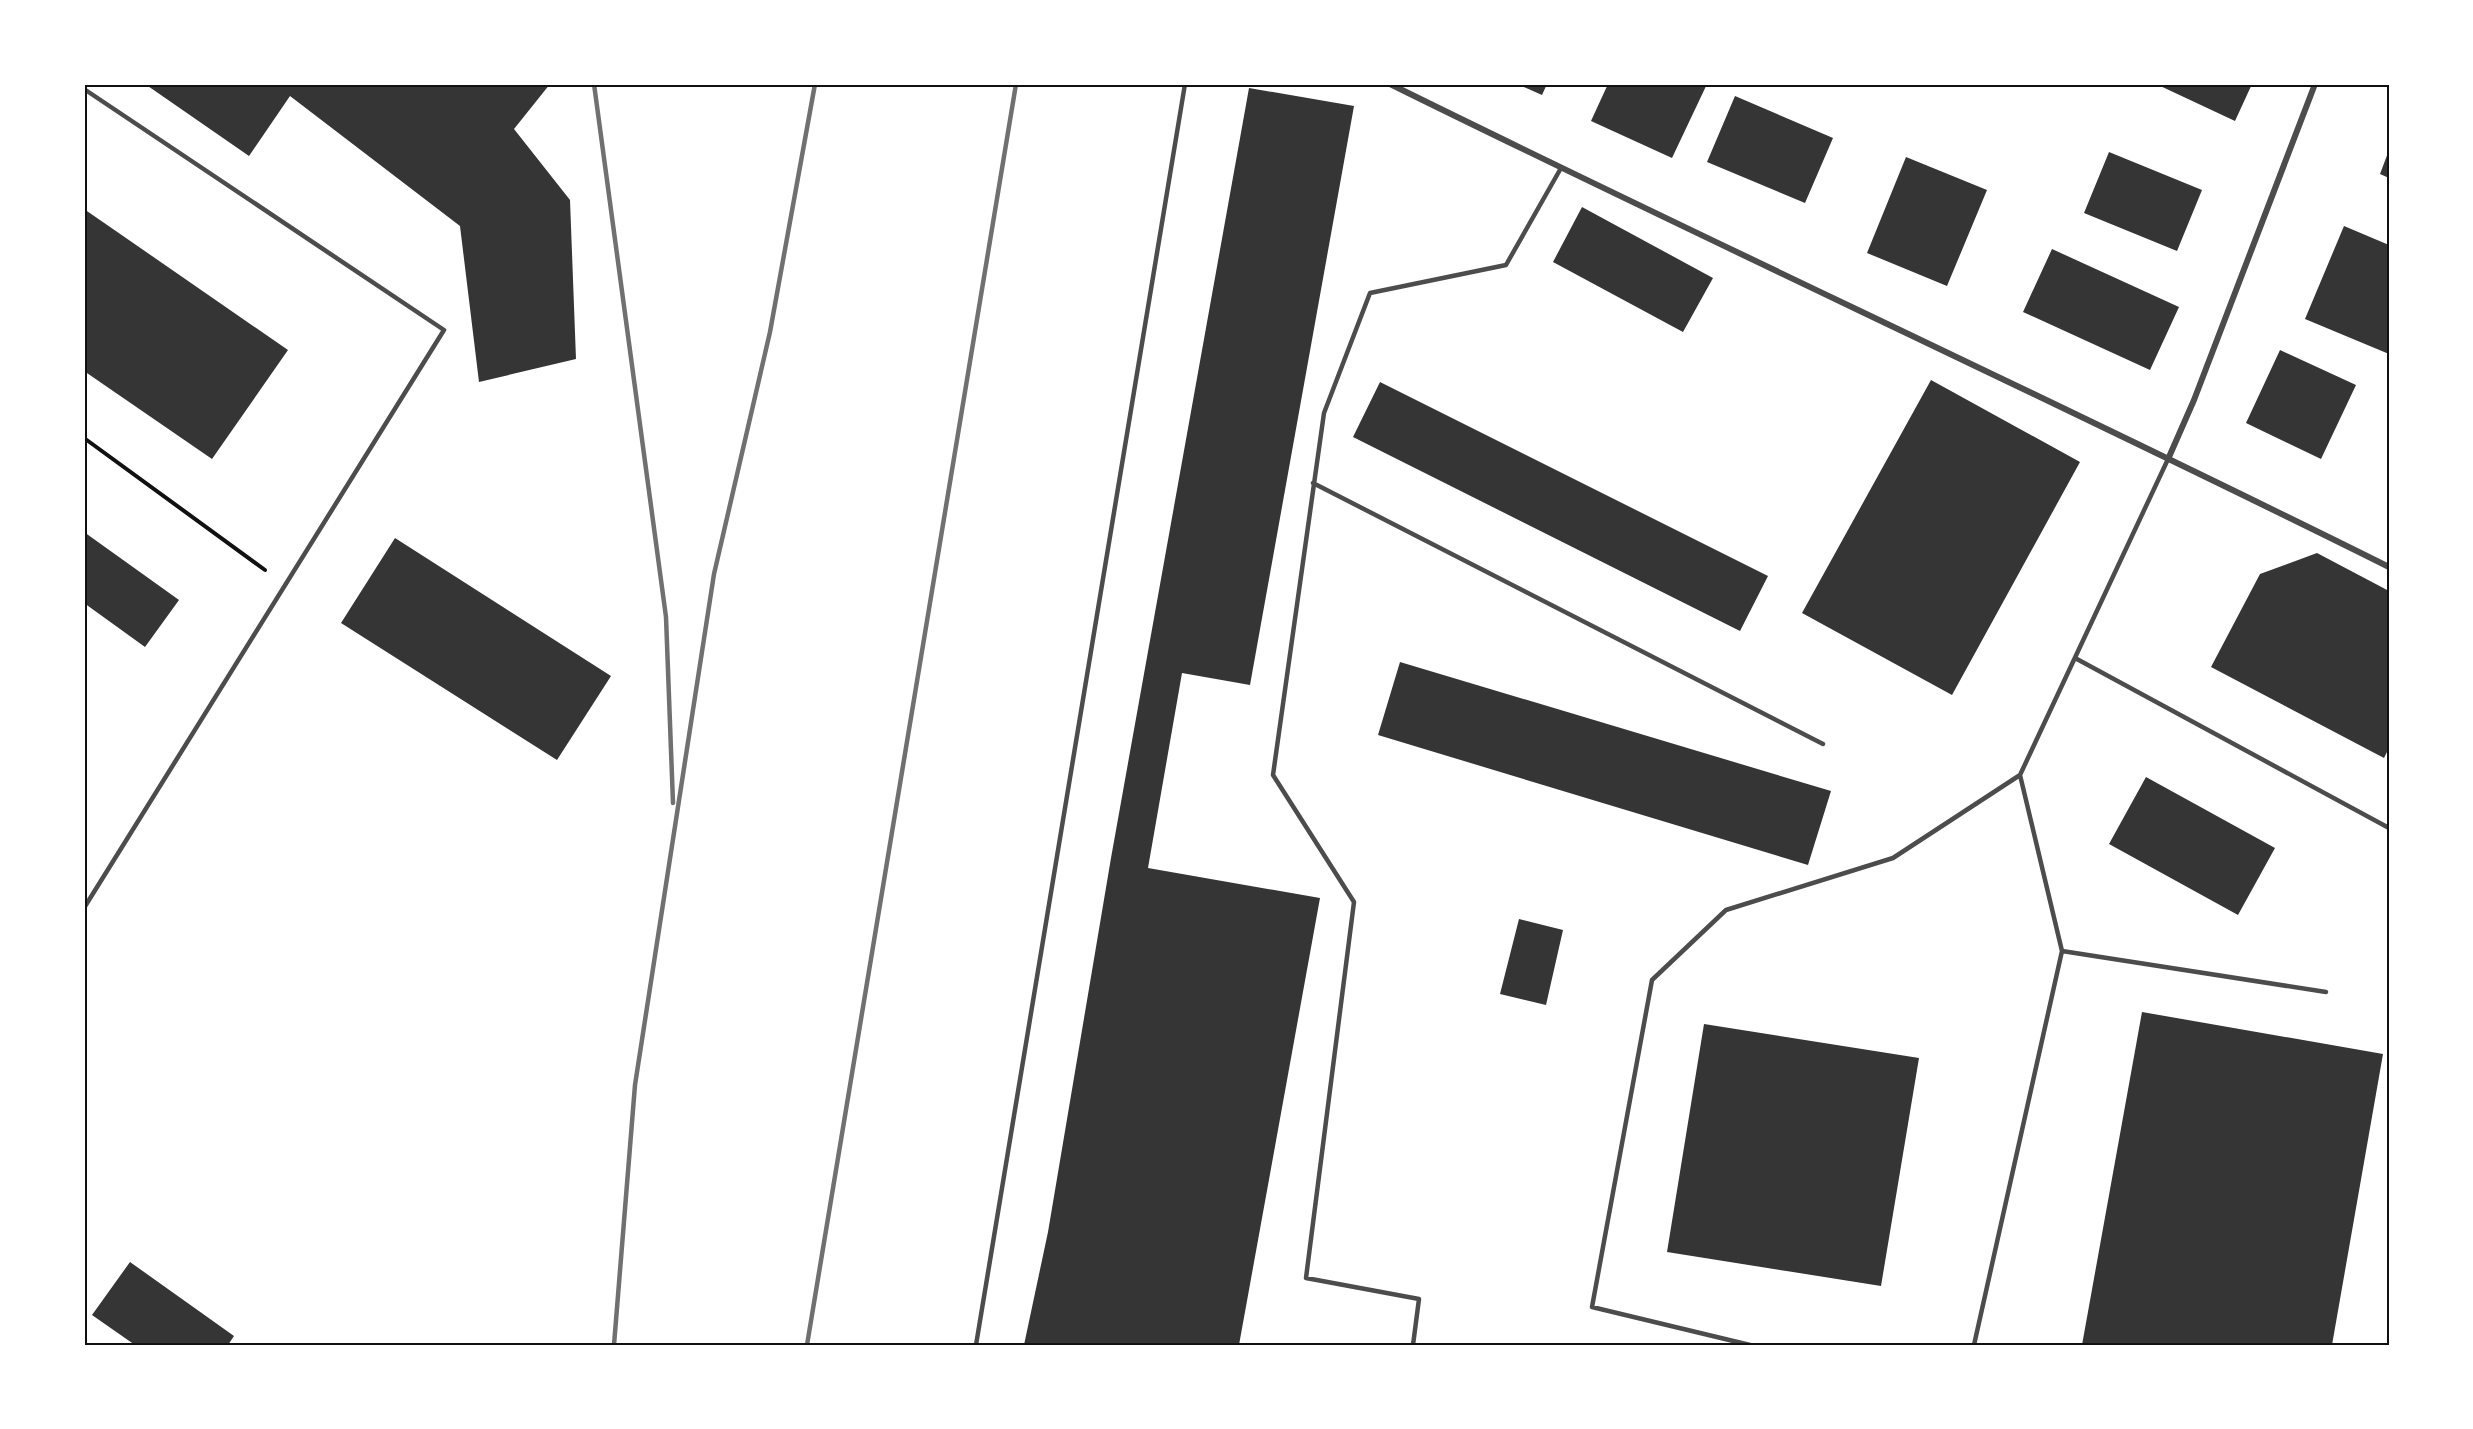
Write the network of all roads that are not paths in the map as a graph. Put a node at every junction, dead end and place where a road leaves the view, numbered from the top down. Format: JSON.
{"nodes":[{"id":1,"x":1185,"y":84,"type":"edge"},
{"id":2,"x":1390,"y":84,"type":"edge"},
{"id":3,"x":2315,"y":84,"type":"edge"},
{"id":4,"x":84,"y":89,"type":"edge"},
{"id":5,"x":1561,"y":168,"type":"junction"},
{"id":6,"x":2169,"y":457,"type":"junction"},
{"id":7,"x":1314,"y":483,"type":"junction"},
{"id":8,"x":2389,"y":567,"type":"edge"},
{"id":9,"x":2075,"y":658,"type":"junction"},
{"id":10,"x":1823,"y":744,"type":"dead end"},
{"id":11,"x":2020,"y":775,"type":"junction"},
{"id":12,"x":2389,"y":828,"type":"edge"},
{"id":13,"x":84,"y":908,"type":"edge"},
{"id":14,"x":2062,"y":951,"type":"junction"},
{"id":15,"x":2326,"y":992,"type":"dead end"},
{"id":16,"x":976,"y":1345,"type":"edge"},
{"id":17,"x":1413,"y":1345,"type":"edge"},
{"id":18,"x":1750,"y":1345,"type":"edge"},
{"id":19,"x":1974,"y":1345,"type":"edge"}],
"edges":[{"from":1,"to":16,"type":"lane"},
{"from":2,"to":5,"type":"street"},
{"from":3,"to":6,"type":"street"},
{"from":4,"to":13,"type":"lane"},
{"from":5,"to":6,"type":"street"},
{"from":5,"to":7,"type":"lane"},
{"from":6,"to":8,"type":"street"},
{"from":6,"to":9,"type":"lane"},
{"from":7,"to":10,"type":"lane"},
{"from":7,"to":17,"type":"lane"},
{"from":9,"to":11,"type":"lane"},
{"from":9,"to":12,"type":"lane"},
{"from":11,"to":14,"type":"lane"},
{"from":11,"to":18,"type":"lane"},
{"from":14,"to":15,"type":"lane"},
{"from":14,"to":19,"type":"lane"}]}
